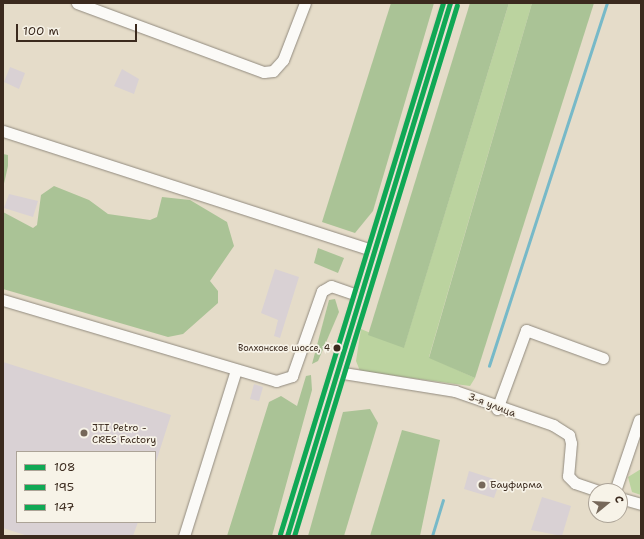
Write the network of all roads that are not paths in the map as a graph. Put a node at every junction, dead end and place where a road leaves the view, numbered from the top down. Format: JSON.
{"nodes":[{"id":1,"x":78,"y":3,"type":"edge"},
{"id":2,"x":305,"y":3,"type":"edge"},
{"id":3,"x":450,"y":3,"type":"edge"},
{"id":4,"x":3,"y":131,"type":"edge"},
{"id":5,"x":374,"y":252,"type":"junction"},
{"id":6,"x":360,"y":296,"type":"junction"},
{"id":7,"x":3,"y":300,"type":"edge"},
{"id":8,"x":603,"y":358,"type":"dead end"},
{"id":9,"x":236,"y":370,"type":"junction"},
{"id":10,"x":337,"y":372,"type":"junction"},
{"id":11,"x":497,"y":409,"type":"junction"},
{"id":12,"x":640,"y":418,"type":"edge"},
{"id":13,"x":618,"y":483,"type":"edge"},
{"id":14,"x":588,"y":488,"type":"edge"},
{"id":15,"x":628,"y":500,"type":"edge"},
{"id":16,"x":641,"y":504,"type":"edge"},
{"id":17,"x":184,"y":536,"type":"edge"},
{"id":18,"x":287,"y":536,"type":"edge"}],
"edges":[{"from":1,"to":2,"type":"street"},
{"from":3,"to":5,"type":"main road"},
{"from":4,"to":5,"type":"street"},
{"from":5,"to":6,"type":"main road"},
{"from":6,"to":9,"type":"street"},
{"from":6,"to":10,"type":"main road"},
{"from":7,"to":9,"type":"street"},
{"from":8,"to":11,"type":"street"},
{"from":9,"to":17,"type":"street"},
{"from":10,"to":11,"type":"street","name":"3-я улица"},
{"from":10,"to":18,"type":"main road"},
{"from":11,"to":14,"type":"street","name":"3-я улица"},
{"from":12,"to":13,"type":"street"},
{"from":15,"to":16,"type":"street"}]}
